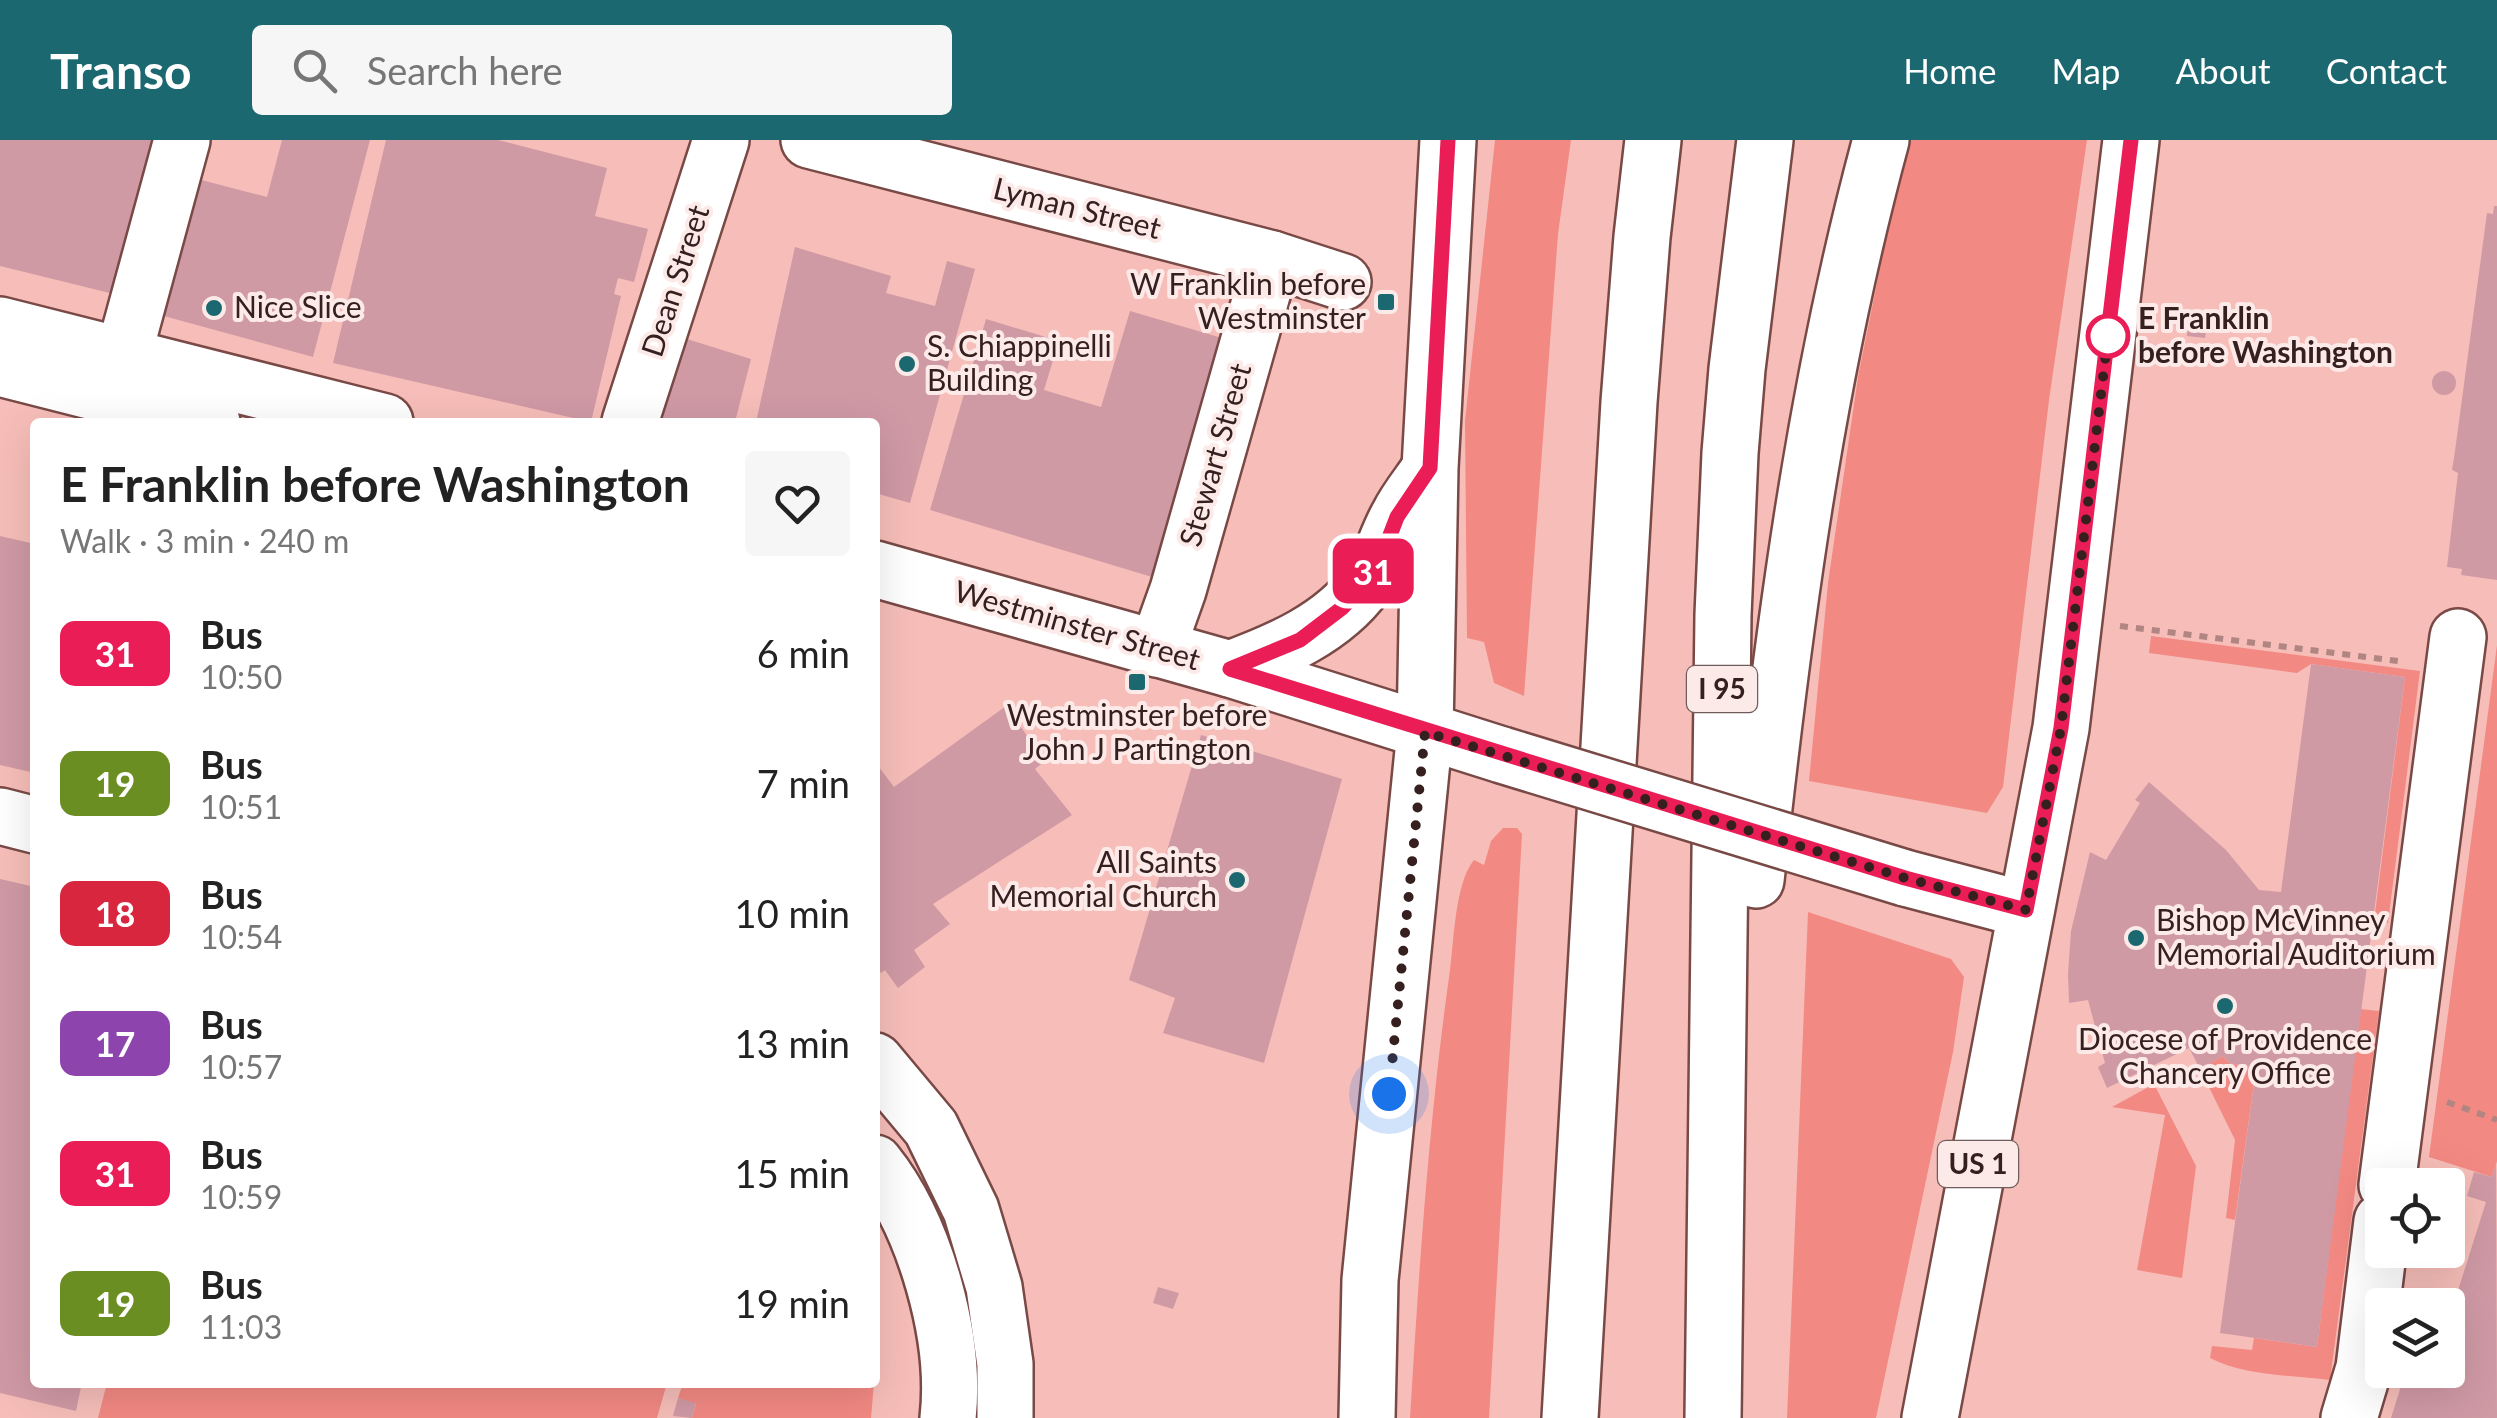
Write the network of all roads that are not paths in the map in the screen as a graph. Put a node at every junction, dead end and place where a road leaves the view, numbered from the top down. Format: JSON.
{"nodes":[{"id":1,"x":182,"y":140,"type":"edge"},
{"id":2,"x":722,"y":140,"type":"edge"},
{"id":3,"x":809,"y":140,"type":"edge"},
{"id":4,"x":1448,"y":140,"type":"edge"},
{"id":5,"x":1653,"y":140,"type":"edge"},
{"id":6,"x":1765,"y":140,"type":"edge"},
{"id":7,"x":1881,"y":140,"type":"edge"},
{"id":8,"x":2131,"y":140,"type":"edge"},
{"id":9,"x":1272,"y":259,"type":"junction"},
{"id":10,"x":1343,"y":282,"type":"dead end"},
{"id":11,"x":0,"y":325,"type":"edge"},
{"id":12,"x":123,"y":357,"type":"junction"},
{"id":13,"x":0,"y":368,"type":"edge"},
{"id":14,"x":196,"y":418,"type":"edge"},
{"id":15,"x":368,"y":418,"type":"edge"},
{"id":16,"x":631,"y":418,"type":"edge"},
{"id":17,"x":1430,"y":468,"type":"junction"},
{"id":18,"x":880,"y":570,"type":"edge"},
{"id":19,"x":1157,"y":649,"type":"junction"},
{"id":20,"x":2456,"y":652,"type":"road end"},
{"id":21,"x":1230,"y":669,"type":"junction"},
{"id":22,"x":1425,"y":732,"type":"junction"},
{"id":23,"x":0,"y":816,"type":"edge"},
{"id":24,"x":30,"y":823,"type":"edge"},
{"id":25,"x":2026,"y":910,"type":"junction"},
{"id":26,"x":880,"y":1067,"type":"edge"},
{"id":27,"x":2389,"y":1168,"type":"edge"},
{"id":28,"x":880,"y":1169,"type":"edge"},
{"id":29,"x":1717,"y":1240,"type":"junction"},
{"id":30,"x":2376,"y":1268,"type":"edge"},
{"id":31,"x":948,"y":1418,"type":"edge"},
{"id":32,"x":1005,"y":1418,"type":"edge"},
{"id":33,"x":1367,"y":1418,"type":"edge"},
{"id":34,"x":1570,"y":1418,"type":"edge"},
{"id":35,"x":1714,"y":1418,"type":"edge"},
{"id":36,"x":1930,"y":1418,"type":"edge"},
{"id":37,"x":2349,"y":1418,"type":"edge"}],
"edges":[{"from":1,"to":12,"type":"main road"},
{"from":2,"to":16,"type":"main road","name":"Dean Street"},
{"from":3,"to":9,"type":"main road","name":"Lyman Street"},
{"from":4,"to":17,"type":"main road"},
{"from":5,"to":34,"type":"main road"},
{"from":6,"to":29,"type":"main road","number":"I 95"},
{"from":7,"to":29,"type":"main road"},
{"from":8,"to":25,"type":"main road","number":"US 1"},
{"from":9,"to":10,"type":"main road","name":"Lyman Street"},
{"from":9,"to":19,"type":"main road","name":"Stewart Street"},
{"from":11,"to":12,"type":"main road"},
{"from":12,"to":15,"type":"main road"},
{"from":13,"to":14,"type":"main road"},
{"from":17,"to":21,"type":"main road"},
{"from":17,"to":22,"type":"main road"},
{"from":18,"to":19,"type":"main road","name":"Westminster Street"},
{"from":19,"to":21,"type":"main road","name":"Westminster Street"},
{"from":20,"to":27,"type":"main road"},
{"from":21,"to":22,"type":"main road","name":"Westminster Street"},
{"from":22,"to":25,"type":"main road","name":"Westminster Street","bridge":true},
{"from":22,"to":33,"type":"main road"},
{"from":23,"to":24,"type":"main road"},
{"from":25,"to":36,"type":"main road","number":"US 1"},
{"from":26,"to":32,"type":"main road"},
{"from":28,"to":31,"type":"main road"},
{"from":29,"to":35,"type":"main road","number":"I 95"},
{"from":30,"to":37,"type":"main road"}]}
